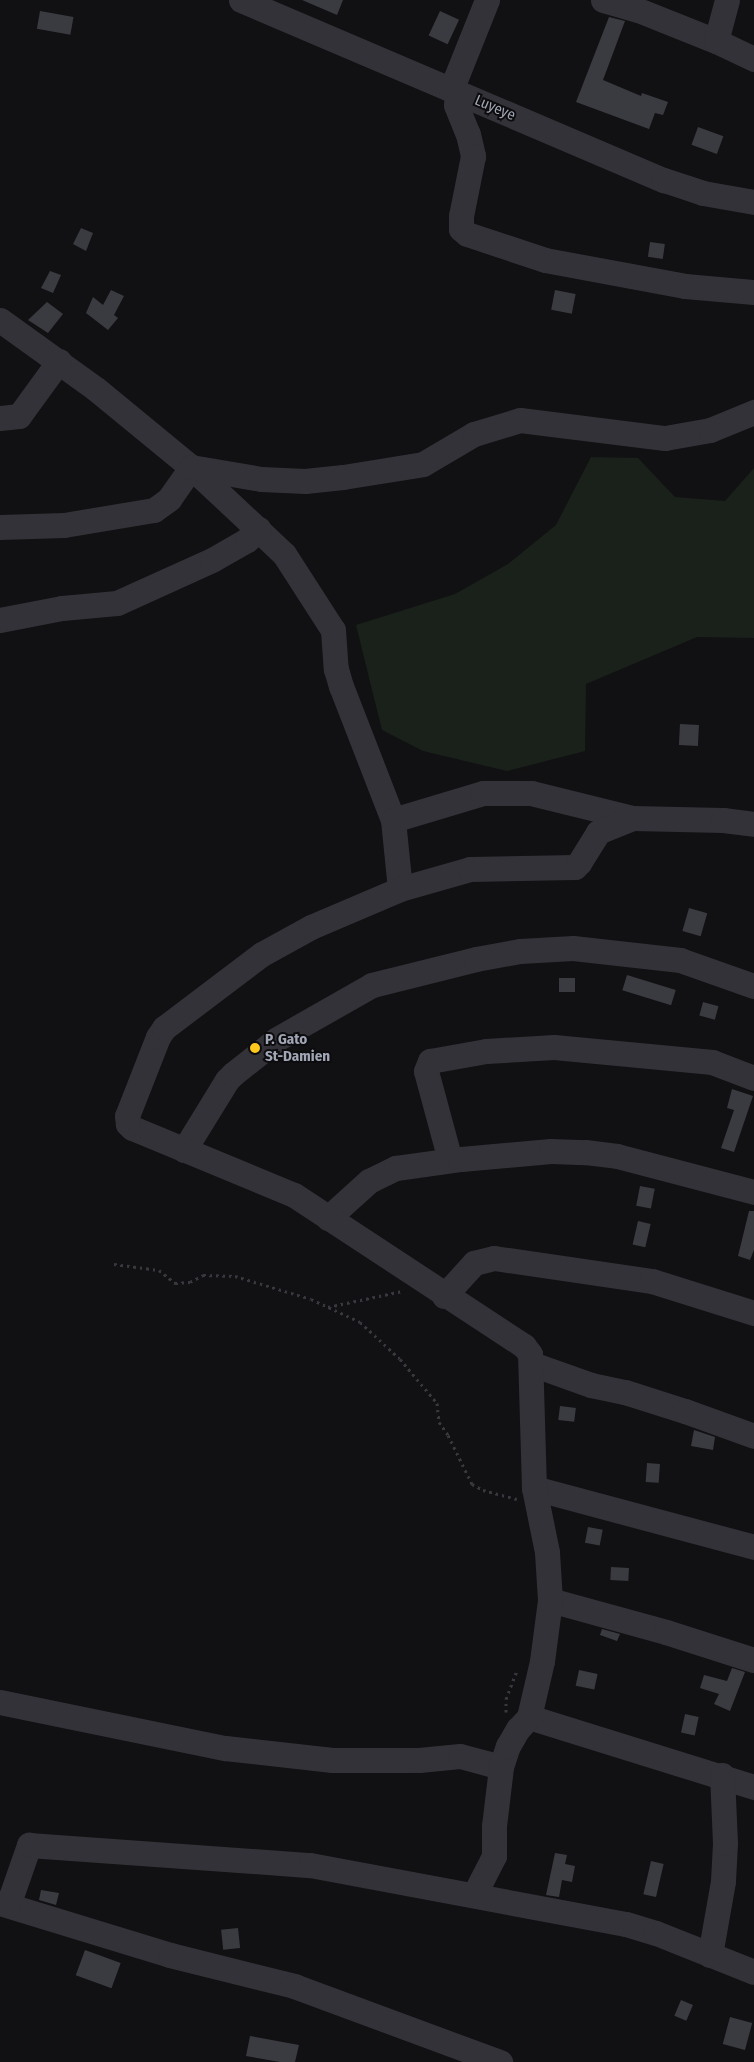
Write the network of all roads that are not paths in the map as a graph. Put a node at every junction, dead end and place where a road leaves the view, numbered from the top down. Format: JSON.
{"nodes":[{"id":1,"x":241,"y":0,"type":"edge"},
{"id":2,"x":487,"y":0,"type":"edge"},
{"id":3,"x":603,"y":0,"type":"edge"},
{"id":4,"x":727,"y":0,"type":"edge"},
{"id":5,"x":716,"y":41,"type":"junction"},
{"id":6,"x":754,"y":60,"type":"edge"},
{"id":7,"x":455,"y":91,"type":"junction"},
{"id":8,"x":754,"y":202,"type":"edge"},
{"id":9,"x":754,"y":292,"type":"edge"},
{"id":10,"x":0,"y":320,"type":"edge"},
{"id":11,"x":59,"y":361,"type":"junction"},
{"id":12,"x":754,"y":412,"type":"edge"},
{"id":13,"x":0,"y":418,"type":"edge"},
{"id":14,"x":191,"y":467,"type":"junction"},
{"id":15,"x":0,"y":528,"type":"edge"},
{"id":16,"x":259,"y":529,"type":"junction"},
{"id":17,"x":0,"y":620,"type":"edge"},
{"id":18,"x":632,"y":818,"type":"junction"},
{"id":19,"x":393,"y":820,"type":"junction"},
{"id":20,"x":754,"y":824,"type":"edge"},
{"id":21,"x":400,"y":889,"type":"junction"},
{"id":22,"x":754,"y":986,"type":"edge"},
{"id":23,"x":754,"y":1078,"type":"edge"},
{"id":24,"x":184,"y":1150,"type":"junction"},
{"id":25,"x":450,"y":1160,"type":"junction"},
{"id":26,"x":754,"y":1192,"type":"edge"},
{"id":27,"x":328,"y":1218,"type":"junction"},
{"id":28,"x":440,"y":1292,"type":"junction"},
{"id":29,"x":754,"y":1313,"type":"edge"},
{"id":30,"x":532,"y":1364,"type":"junction"},
{"id":31,"x":754,"y":1436,"type":"edge"},
{"id":32,"x":528,"y":1495,"type":"junction"},
{"id":33,"x":754,"y":1547,"type":"edge"},
{"id":34,"x":550,"y":1600,"type":"junction"},
{"id":35,"x":754,"y":1660,"type":"edge"},
{"id":36,"x":0,"y":1702,"type":"edge"},
{"id":37,"x":523,"y":1723,"type":"junction"},
{"id":38,"x":501,"y":1767,"type":"junction"},
{"id":39,"x":722,"y":1775,"type":"junction"},
{"id":40,"x":754,"y":1787,"type":"edge"},
{"id":41,"x":474,"y":1895,"type":"junction"},
{"id":42,"x":4,"y":1904,"type":"edge"},
{"id":43,"x":710,"y":1955,"type":"junction"},
{"id":44,"x":754,"y":1972,"type":"edge"},
{"id":45,"x":500,"y":2062,"type":"edge"}],
"edges":[{"from":1,"to":7,"type":"street","name":"Luyeye"},
{"from":2,"to":7,"type":"street"},
{"from":3,"to":5,"type":"street"},
{"from":4,"to":5,"type":"street"},
{"from":5,"to":6,"type":"street"},
{"from":7,"to":8,"type":"street","name":"Luyeye"},
{"from":7,"to":9,"type":"street"},
{"from":10,"to":11,"type":"street"},
{"from":11,"to":13,"type":"street"},
{"from":11,"to":14,"type":"street"},
{"from":12,"to":14,"type":"street"},
{"from":14,"to":15,"type":"street"},
{"from":14,"to":16,"type":"street"},
{"from":16,"to":17,"type":"street"},
{"from":16,"to":19,"type":"street"},
{"from":18,"to":19,"type":"street"},
{"from":18,"to":20,"type":"street"},
{"from":18,"to":21,"type":"street"},
{"from":19,"to":21,"type":"street"},
{"from":21,"to":24,"type":"street"},
{"from":22,"to":24,"type":"street"},
{"from":23,"to":25,"type":"street"},
{"from":24,"to":27,"type":"street"},
{"from":25,"to":26,"type":"street"},
{"from":25,"to":27,"type":"street"},
{"from":27,"to":28,"type":"street"},
{"from":28,"to":29,"type":"street"},
{"from":28,"to":30,"type":"street"},
{"from":30,"to":31,"type":"street"},
{"from":30,"to":32,"type":"street"},
{"from":32,"to":33,"type":"street"},
{"from":32,"to":34,"type":"street"},
{"from":34,"to":35,"type":"street"},
{"from":34,"to":37,"type":"street"},
{"from":36,"to":38,"type":"street"},
{"from":37,"to":38,"type":"street"},
{"from":37,"to":39,"type":"street"},
{"from":38,"to":41,"type":"street"},
{"from":39,"to":40,"type":"street"},
{"from":39,"to":43,"type":"street"},
{"from":41,"to":42,"type":"street"},
{"from":41,"to":43,"type":"street"},
{"from":42,"to":45,"type":"street"},
{"from":43,"to":44,"type":"street"}]}
